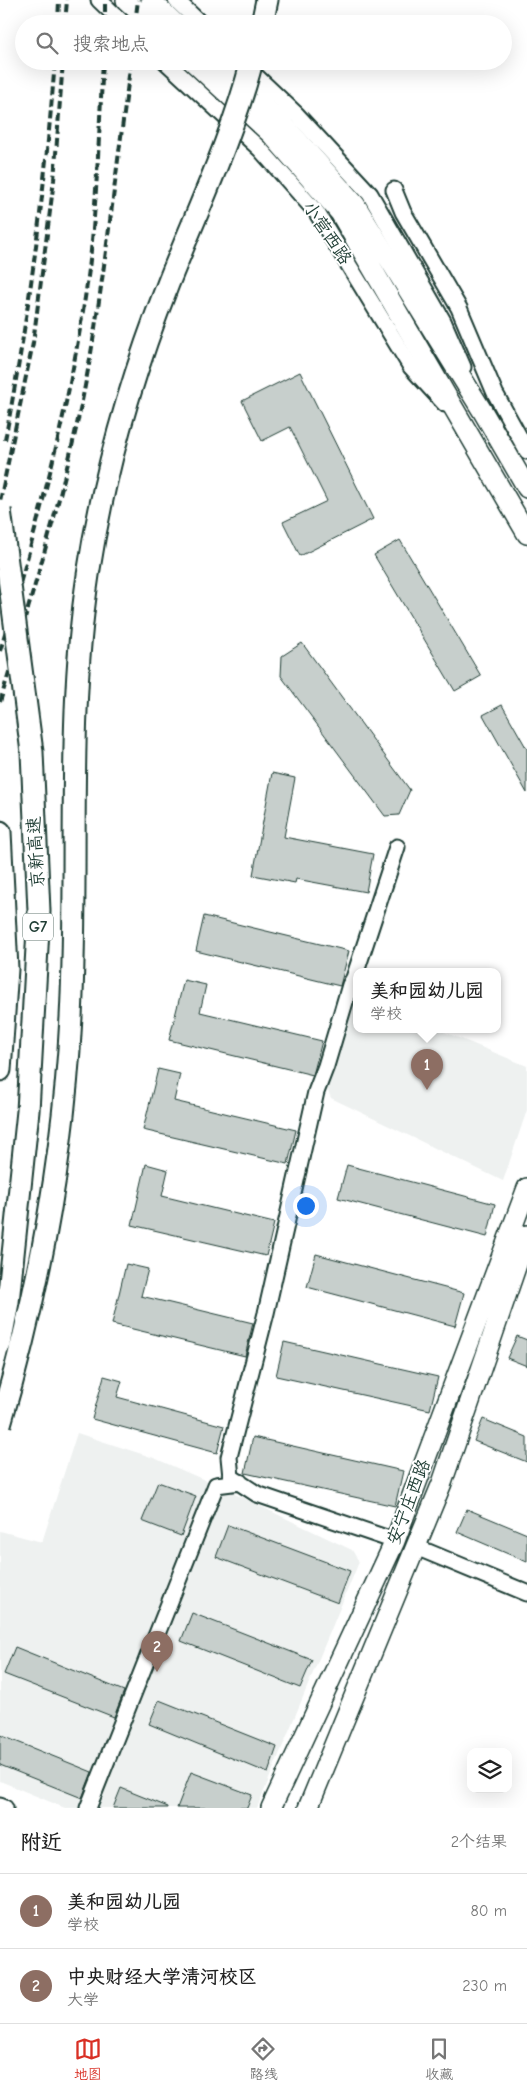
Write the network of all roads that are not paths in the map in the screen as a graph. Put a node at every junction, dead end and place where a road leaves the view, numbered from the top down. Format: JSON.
{"nodes":[{"id":1,"x":99,"y":0,"type":"edge"},
{"id":2,"x":126,"y":0,"type":"edge"},
{"id":3,"x":151,"y":0,"type":"edge"},
{"id":4,"x":176,"y":0,"type":"edge"},
{"id":5,"x":267,"y":0,"type":"edge"},
{"id":6,"x":115,"y":15,"type":"edge"},
{"id":7,"x":142,"y":15,"type":"edge"},
{"id":8,"x":167,"y":15,"type":"edge"},
{"id":9,"x":192,"y":15,"type":"edge"},
{"id":10,"x":264,"y":15,"type":"edge"},
{"id":11,"x":175,"y":70,"type":"edge"},
{"id":12,"x":202,"y":70,"type":"edge"},
{"id":13,"x":226,"y":70,"type":"edge"},
{"id":14,"x":249,"y":70,"type":"edge"},
{"id":15,"x":250,"y":70,"type":"edge"},
{"id":16,"x":394,"y":190,"type":"dead end"},
{"id":17,"x":484,"y":412,"type":"junction"},
{"id":18,"x":465,"y":424,"type":"junction"},
{"id":19,"x":522,"y":430,"type":"edge"},
{"id":20,"x":527,"y":451,"type":"edge"},
{"id":21,"x":527,"y":488,"type":"edge"},
{"id":22,"x":0,"y":510,"type":"edge"},
{"id":23,"x":527,"y":534,"type":"edge"},
{"id":24,"x":0,"y":832,"type":"edge"},
{"id":25,"x":397,"y":847,"type":"dead end"},
{"id":26,"x":357,"y":968,"type":"edge"},
{"id":27,"x":353,"y":980,"type":"edge"},
{"id":28,"x":0,"y":1070,"type":"edge"},
{"id":29,"x":527,"y":1188,"type":"edge"},
{"id":30,"x":527,"y":1235,"type":"edge"},
{"id":31,"x":0,"y":1344,"type":"edge"},
{"id":32,"x":0,"y":1424,"type":"edge"},
{"id":33,"x":240,"y":1482,"type":"junction"},
{"id":34,"x":395,"y":1541,"type":"junction"},
{"id":35,"x":416,"y":1547,"type":"junction"},
{"id":36,"x":527,"y":1593,"type":"edge"},
{"id":37,"x":0,"y":1806,"type":"edge"},
{"id":38,"x":5,"y":1808,"type":"edge"},
{"id":39,"x":88,"y":1808,"type":"edge"},
{"id":40,"x":271,"y":1808,"type":"edge"},
{"id":41,"x":308,"y":1808,"type":"edge"}],
"edges":[{"from":1,"to":6,"type":"street"},
{"from":2,"to":7,"type":"main road"},
{"from":3,"to":8,"type":"main road"},
{"from":4,"to":9,"type":"street"},
{"from":5,"to":10,"type":"highway"},
{"from":11,"to":18,"type":"street","name":"小营西路"},
{"from":12,"to":18,"type":"main road","name":"小营西路"},
{"from":13,"to":17,"type":"main road","name":"小营西路"},
{"from":14,"to":32,"type":"highway","bridge":true},
{"from":15,"to":17,"type":"street","name":"小营西路"},
{"from":16,"to":19,"type":"street"},
{"from":17,"to":21,"type":"main road","name":"小营西路"},
{"from":18,"to":23,"type":"main road","name":"小营西路"},
{"from":19,"to":20,"type":"street"},
{"from":22,"to":31,"type":"highway","name":"京新高速","number":"G7","bridge":true},
{"from":24,"to":28,"type":"highway","name":"京新高速","number":"G7"},
{"from":25,"to":26,"type":"street"},
{"from":27,"to":33,"type":"street"},
{"from":29,"to":34,"type":"main road","name":"安宁庄西路"},
{"from":30,"to":35,"type":"main road"},
{"from":33,"to":34,"type":"street"},
{"from":33,"to":39,"type":"street"},
{"from":34,"to":40,"type":"main road","name":"安宁庄西路"},
{"from":35,"to":36,"type":"street"},
{"from":35,"to":41,"type":"main road"},
{"from":37,"to":38,"type":"street"}]}
